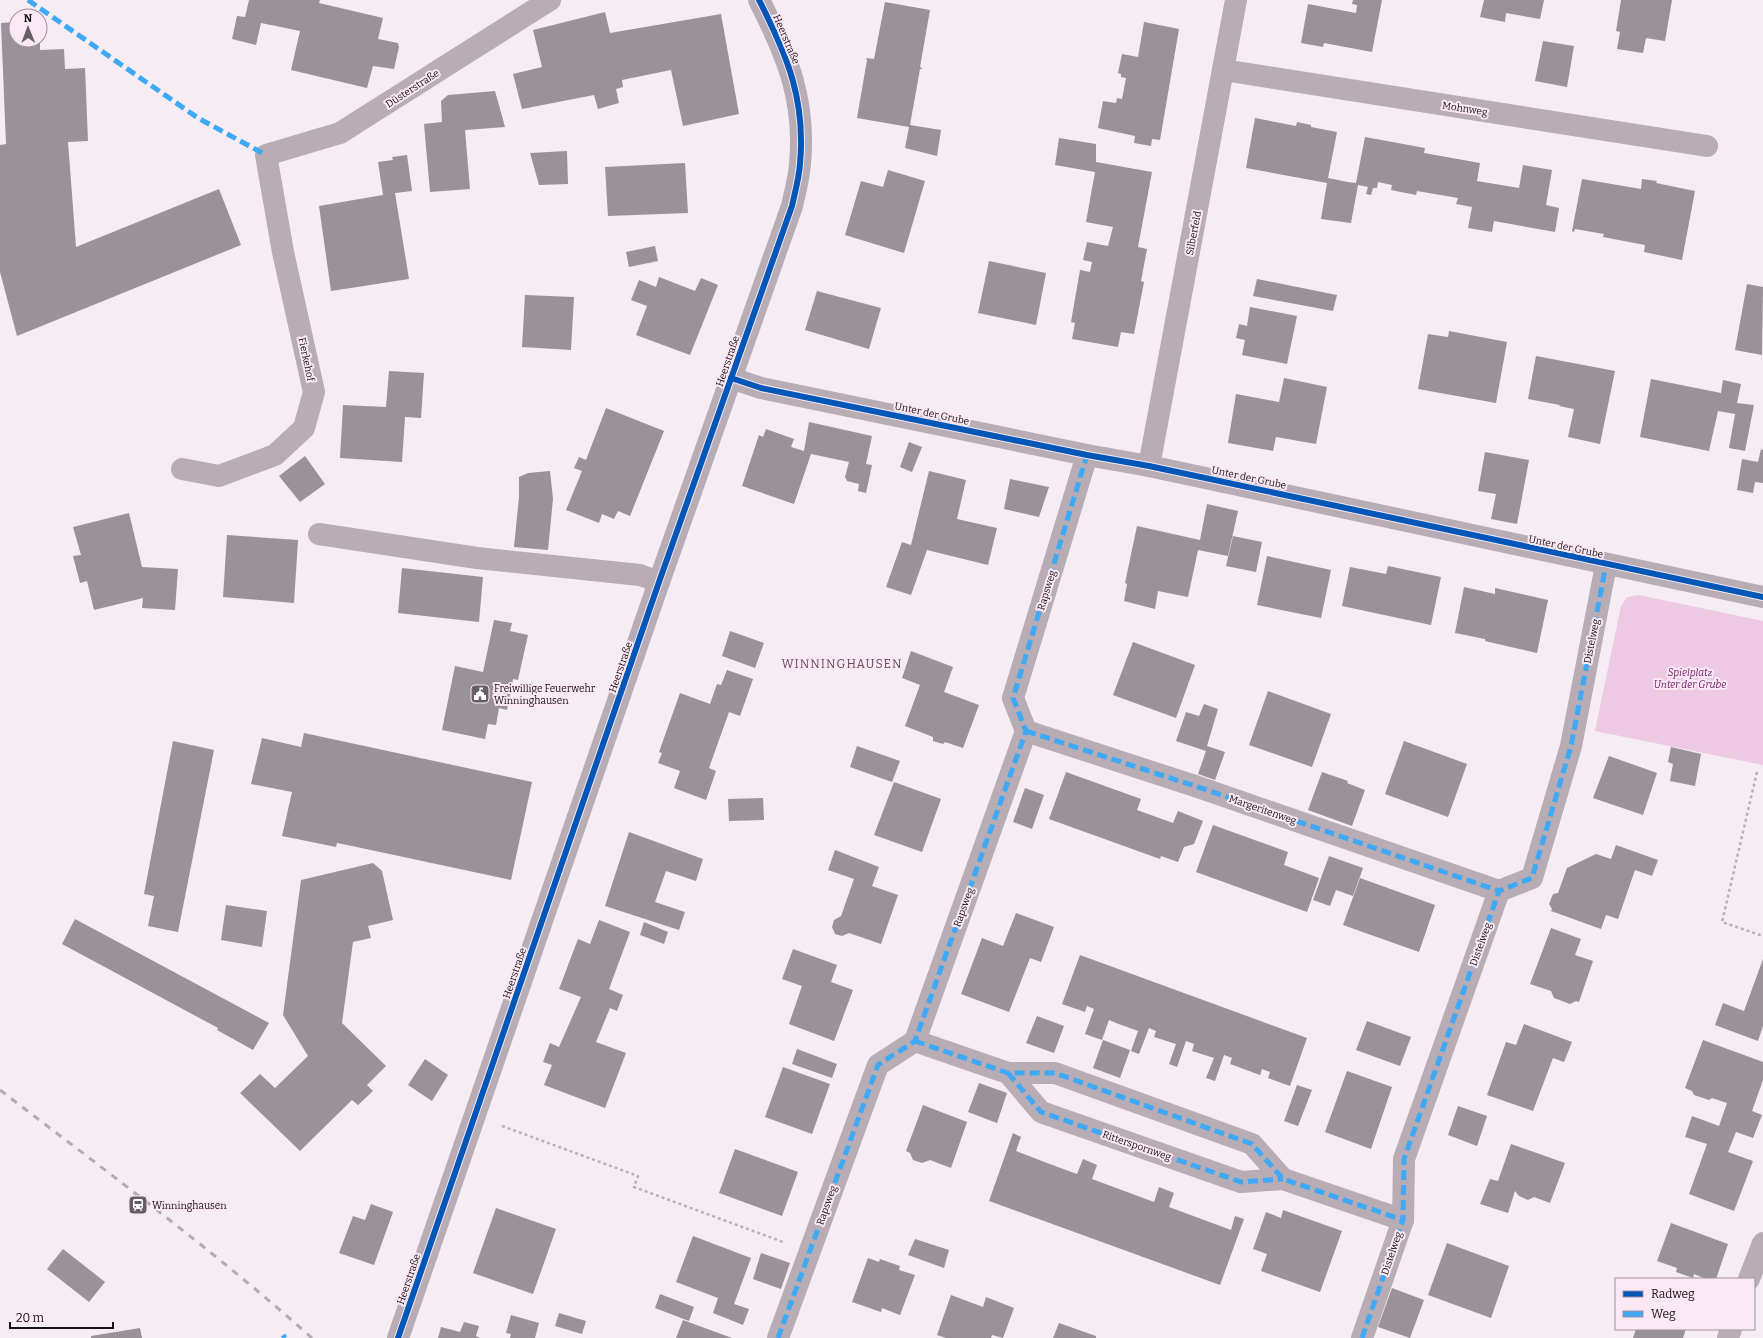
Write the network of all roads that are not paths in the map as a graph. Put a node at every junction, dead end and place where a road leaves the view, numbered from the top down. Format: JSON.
{"nodes":[{"id":1,"x":550,"y":0,"type":"edge"},
{"id":2,"x":758,"y":0,"type":"edge"},
{"id":3,"x":1236,"y":0,"type":"edge"},
{"id":4,"x":1223,"y":70,"type":"junction"},
{"id":5,"x":1707,"y":146,"type":"dead end"},
{"id":6,"x":266,"y":155,"type":"joint"},
{"id":7,"x":731,"y":378,"type":"junction"},
{"id":8,"x":1087,"y":455,"type":"junction"},
{"id":9,"x":1149,"y":466,"type":"junction"},
{"id":10,"x":182,"y":470,"type":"dead end"},
{"id":11,"x":319,"y":534,"type":"dead end"},
{"id":12,"x":1606,"y":565,"type":"junction"},
{"id":13,"x":659,"y":582,"type":"junction"},
{"id":14,"x":1763,"y":598,"type":"edge"},
{"id":15,"x":1026,"y":731,"type":"junction"},
{"id":16,"x":1499,"y":891,"type":"junction"},
{"id":17,"x":915,"y":1041,"type":"junction"},
{"id":18,"x":1008,"y":1073,"type":"junction"},
{"id":19,"x":1283,"y":1179,"type":"junction"},
{"id":20,"x":1403,"y":1220,"type":"junction"},
{"id":21,"x":1763,"y":1242,"type":"edge"},
{"id":22,"x":1750,"y":1278,"type":"edge"},
{"id":23,"x":398,"y":1338,"type":"edge"},
{"id":24,"x":778,"y":1338,"type":"edge"},
{"id":25,"x":1362,"y":1338,"type":"edge"}],
"edges":[{"from":1,"to":6,"type":"street","name":"Düsterstraße"},
{"from":2,"to":7,"type":"street","name":"Heerstraße"},
{"from":3,"to":4,"type":"street","name":"Silberfeld"},
{"from":4,"to":5,"type":"street","name":"Mohnweg"},
{"from":4,"to":9,"type":"street","name":"Silberfeld"},
{"from":6,"to":10,"type":"street","name":"Fierkehof"},
{"from":7,"to":8,"type":"street","name":"Unter der Grube"},
{"from":7,"to":13,"type":"street","name":"Heerstraße"},
{"from":8,"to":9,"type":"street","name":"Unter der Grube"},
{"from":8,"to":15,"type":"street","name":"Rapsweg"},
{"from":9,"to":12,"type":"street","name":"Unter der Grube"},
{"from":11,"to":13,"type":"street"},
{"from":12,"to":14,"type":"street","name":"Unter der Grube"},
{"from":12,"to":16,"type":"street","name":"Distelweg"},
{"from":13,"to":23,"type":"street","name":"Heerstraße"},
{"from":15,"to":16,"type":"street","name":"Margeritenweg"},
{"from":15,"to":17,"type":"street","name":"Rapsweg"},
{"from":16,"to":20,"type":"street","name":"Distelweg"},
{"from":17,"to":18,"type":"street","name":"Ritterspornweg"},
{"from":17,"to":24,"type":"street","name":"Rapsweg"},
{"from":18,"to":19,"type":"street","name":"Ritterspornweg"},
{"from":18,"to":19,"type":"street","name":"Ritterspornweg"},
{"from":19,"to":20,"type":"street","name":"Ritterspornweg"},
{"from":20,"to":25,"type":"street","name":"Distelweg"},
{"from":21,"to":22,"type":"street"}]}
